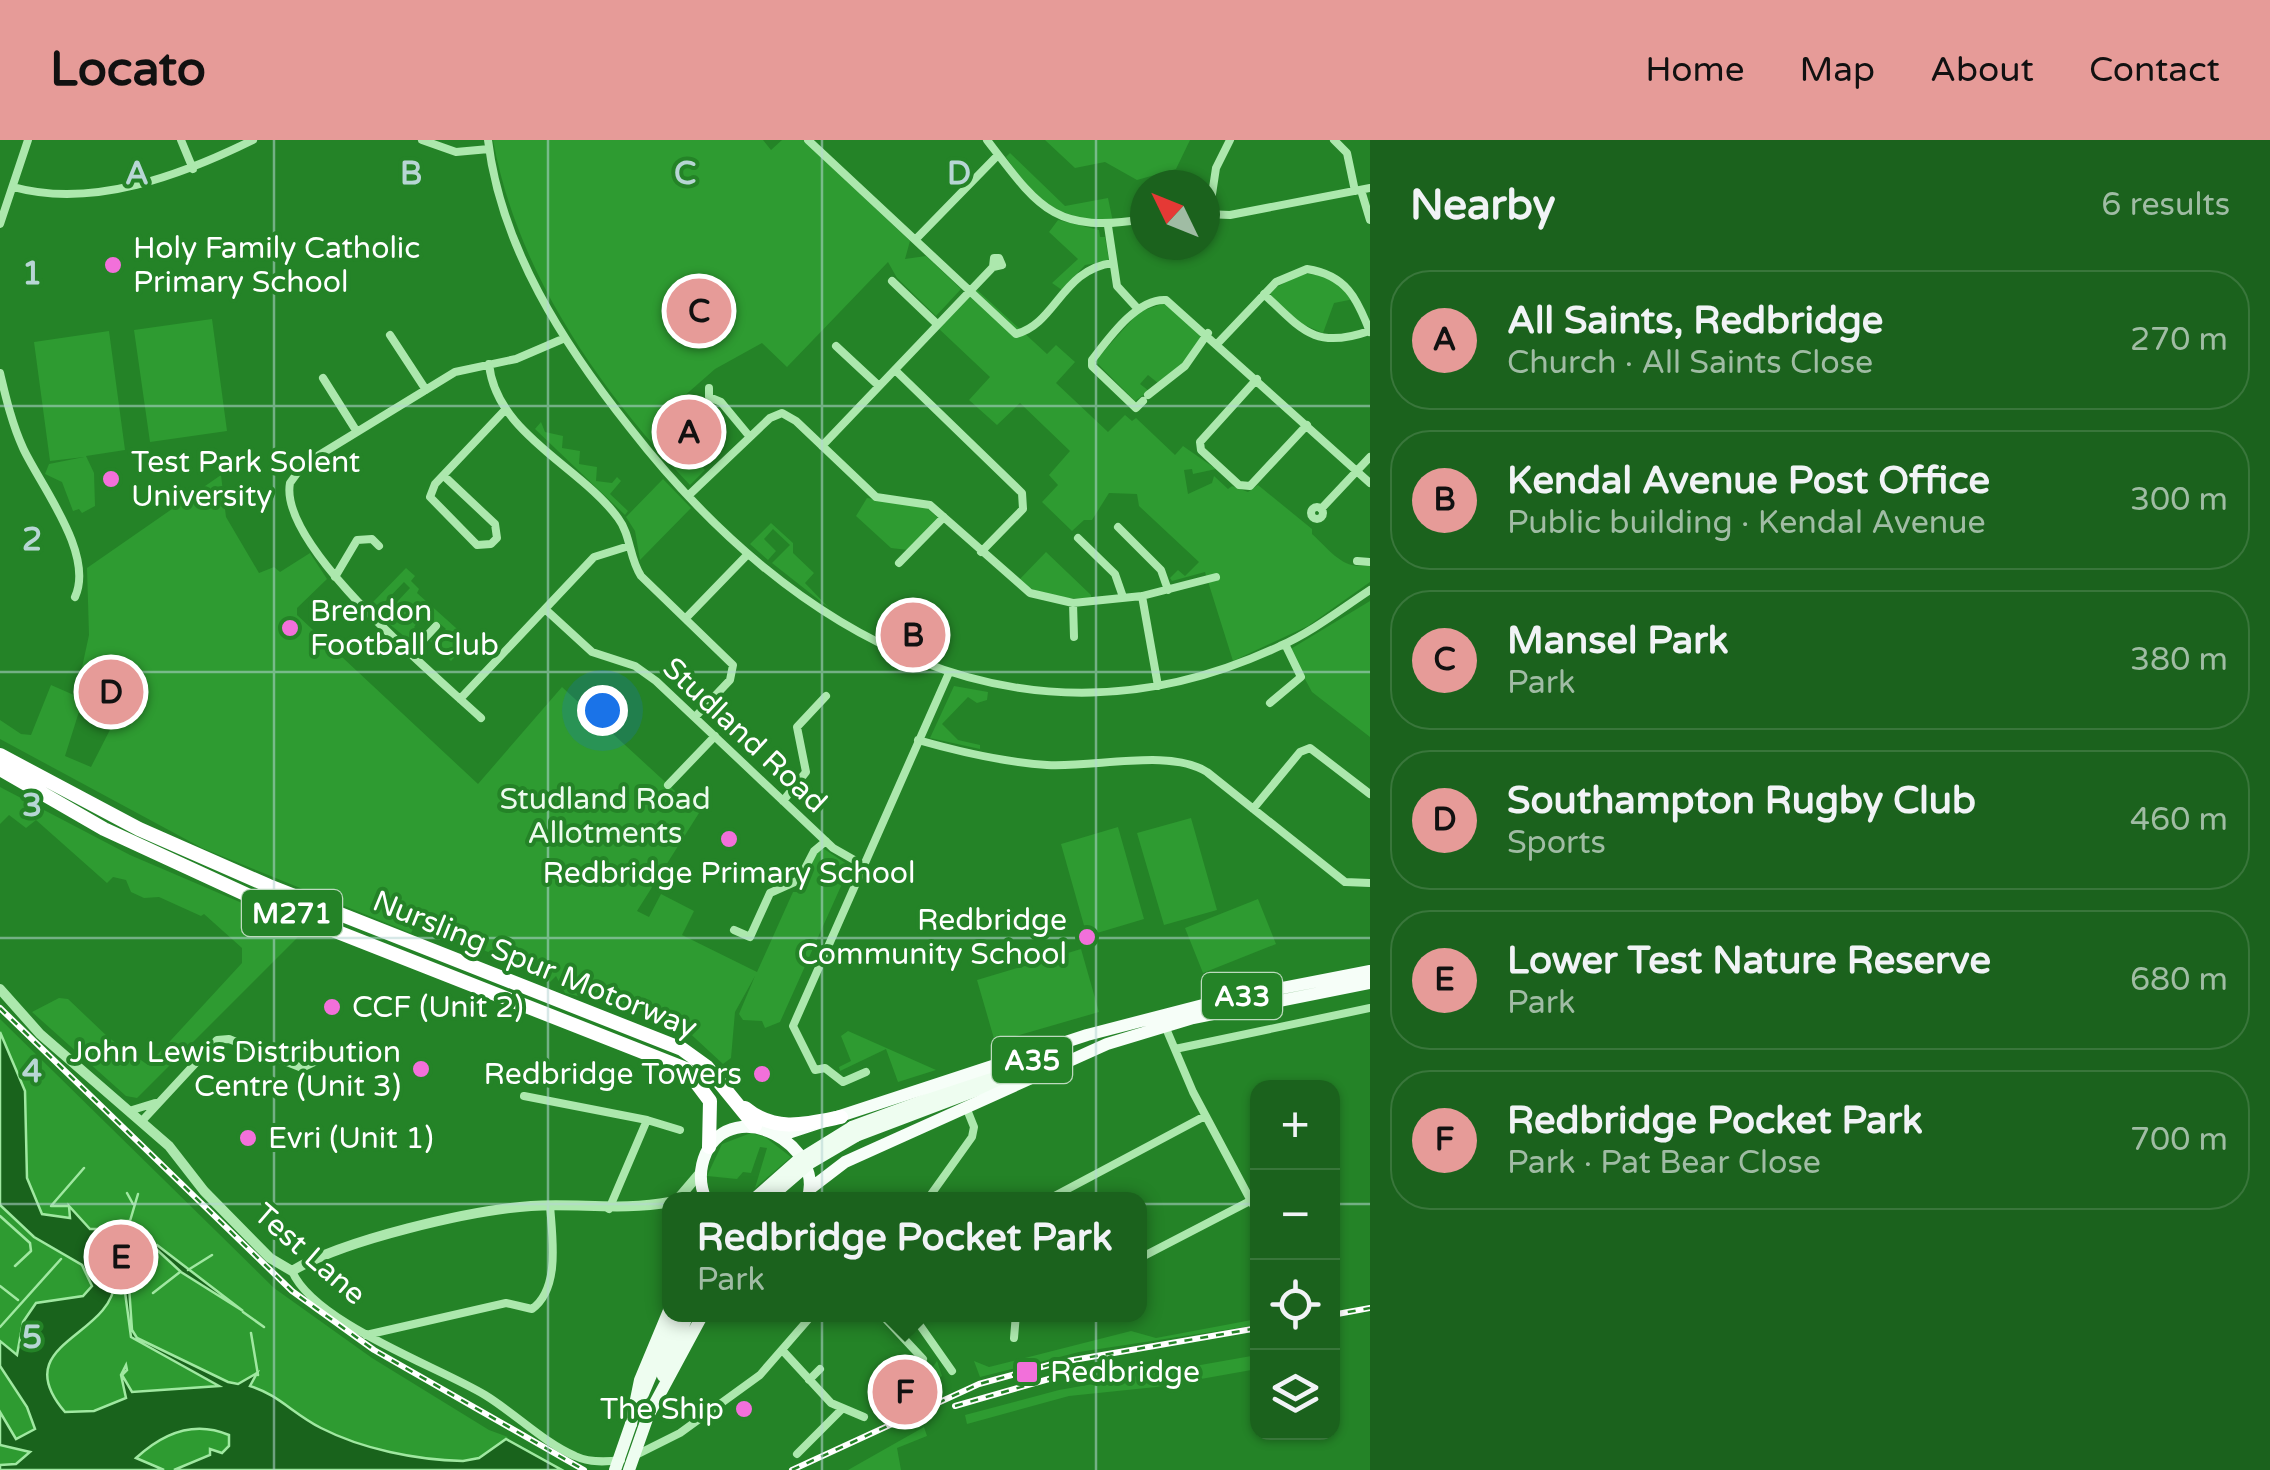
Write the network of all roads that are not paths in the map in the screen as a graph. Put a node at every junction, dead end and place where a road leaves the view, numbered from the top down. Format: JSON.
{"nodes":[{"id":1,"x":28,"y":140,"type":"edge"},
{"id":2,"x":181,"y":140,"type":"edge"},
{"id":3,"x":254,"y":140,"type":"edge"},
{"id":4,"x":422,"y":140,"type":"edge"},
{"id":5,"x":808,"y":140,"type":"edge"},
{"id":6,"x":987,"y":140,"type":"edge"},
{"id":7,"x":1230,"y":140,"type":"edge"},
{"id":8,"x":1334,"y":140,"type":"edge"},
{"id":9,"x":489,"y":144,"type":"edge"},
{"id":10,"x":998,"y":155,"type":"junction"},
{"id":11,"x":193,"y":169,"type":"junction"},
{"id":12,"x":1217,"y":170,"type":"edge"},
{"id":13,"x":13,"y":186,"type":"junction"},
{"id":14,"x":1362,"y":190,"type":"edge"},
{"id":15,"x":1220,"y":212,"type":"edge"},
{"id":16,"x":1370,"y":220,"type":"edge"},
{"id":17,"x":1130,"y":222,"type":"edge"},
{"id":18,"x":0,"y":224,"type":"edge"},
{"id":19,"x":1108,"y":226,"type":"junction"},
{"id":20,"x":916,"y":239,"type":"junction"},
{"id":21,"x":1114,"y":264,"type":"junction"},
{"id":22,"x":993,"y":267,"type":"dead end"},
{"id":23,"x":892,"y":281,"type":"dead end"},
{"id":24,"x":969,"y":291,"type":"junction"},
{"id":25,"x":1264,"y":294,"type":"junction"},
{"id":26,"x":1138,"y":309,"type":"junction"},
{"id":27,"x":1366,"y":311,"type":"edge"},
{"id":28,"x":937,"y":324,"type":"junction"},
{"id":29,"x":1370,"y":331,"type":"edge"},
{"id":30,"x":1208,"y":333,"type":"junction"},
{"id":31,"x":390,"y":335,"type":"dead end"},
{"id":32,"x":565,"y":338,"type":"junction"},
{"id":33,"x":1218,"y":343,"type":"junction"},
{"id":34,"x":836,"y":346,"type":"dead end"},
{"id":35,"x":489,"y":364,"type":"junction"},
{"id":36,"x":894,"y":370,"type":"junction"},
{"id":37,"x":0,"y":374,"type":"edge"},
{"id":38,"x":323,"y":378,"type":"dead end"},
{"id":39,"x":1257,"y":379,"type":"junction"},
{"id":40,"x":1146,"y":381,"type":"dead end"},
{"id":41,"x":879,"y":386,"type":"junction"},
{"id":42,"x":426,"y":390,"type":"junction"},
{"id":43,"x":707,"y":396,"type":"dead end"},
{"id":44,"x":1142,"y":402,"type":"junction"},
{"id":45,"x":504,"y":410,"type":"junction"},
{"id":46,"x":1307,"y":425,"type":"junction"},
{"id":47,"x":357,"y":432,"type":"junction"},
{"id":48,"x":750,"y":437,"type":"junction"},
{"id":49,"x":822,"y":446,"type":"junction"},
{"id":50,"x":1370,"y":457,"type":"edge"},
{"id":51,"x":1357,"y":471,"type":"junction"},
{"id":52,"x":444,"y":476,"type":"junction"},
{"id":53,"x":1370,"y":482,"type":"edge"},
{"id":54,"x":689,"y":495,"type":"junction"},
{"id":55,"x":1321,"y":508,"type":"dead end"},
{"id":56,"x":944,"y":517,"type":"junction"},
{"id":57,"x":1118,"y":527,"type":"dead end"},
{"id":58,"x":1078,"y":538,"type":"dead end"},
{"id":59,"x":376,"y":539,"type":"dead end"},
{"id":60,"x":629,"y":546,"type":"junction"},
{"id":61,"x":981,"y":552,"type":"junction"},
{"id":62,"x":748,"y":554,"type":"junction"},
{"id":63,"x":900,"y":557,"type":"dead end"},
{"id":64,"x":1357,"y":561,"type":"dead end"},
{"id":65,"x":1370,"y":562,"type":"edge"},
{"id":66,"x":335,"y":577,"type":"junction"},
{"id":67,"x":1216,"y":577,"type":"dead end"},
{"id":68,"x":1168,"y":590,"type":"junction"},
{"id":69,"x":1370,"y":590,"type":"edge"},
{"id":70,"x":1142,"y":596,"type":"junction"},
{"id":71,"x":75,"y":597,"type":"dead end"},
{"id":72,"x":1122,"y":597,"type":"junction"},
{"id":73,"x":1074,"y":602,"type":"junction"},
{"id":74,"x":545,"y":609,"type":"junction"},
{"id":75,"x":686,"y":618,"type":"junction"},
{"id":76,"x":432,"y":627,"type":"dead end"},
{"id":77,"x":1074,"y":637,"type":"dead end"},
{"id":78,"x":1285,"y":644,"type":"junction"},
{"id":79,"x":411,"y":654,"type":"junction"},
{"id":80,"x":948,"y":674,"type":"junction"},
{"id":81,"x":1158,"y":686,"type":"junction"},
{"id":82,"x":826,"y":696,"type":"dead end"},
{"id":83,"x":460,"y":699,"type":"junction"},
{"id":84,"x":1270,"y":703,"type":"dead end"},
{"id":85,"x":480,"y":718,"type":"dead end"},
{"id":86,"x":695,"y":718,"type":"junction"},
{"id":87,"x":714,"y":736,"type":"junction"},
{"id":88,"x":918,"y":740,"type":"junction"},
{"id":89,"x":0,"y":746,"type":"edge"},
{"id":90,"x":0,"y":756,"type":"edge"},
{"id":91,"x":0,"y":769,"type":"edge"},
{"id":92,"x":0,"y":777,"type":"edge"},
{"id":93,"x":668,"y":785,"type":"dead end"},
{"id":94,"x":56,"y":794,"type":"junction"},
{"id":95,"x":1370,"y":794,"type":"edge"},
{"id":96,"x":783,"y":801,"type":"junction"},
{"id":97,"x":1253,"y":810,"type":"junction"},
{"id":98,"x":826,"y":841,"type":"junction"},
{"id":99,"x":863,"y":865,"type":"junction"},
{"id":100,"x":1370,"y":882,"type":"edge"},
{"id":101,"x":734,"y":930,"type":"dead end"},
{"id":102,"x":750,"y":938,"type":"junction"},
{"id":103,"x":762,"y":944,"type":"dead end"},
{"id":104,"x":1370,"y":971,"type":"edge"},
{"id":105,"x":1370,"y":984,"type":"edge"},
{"id":106,"x":0,"y":989,"type":"edge"},
{"id":107,"x":1370,"y":1008,"type":"edge"},
{"id":108,"x":1165,"y":1026,"type":"junction"},
{"id":109,"x":1116,"y":1030,"type":"joint"},
{"id":110,"x":1106,"y":1044,"type":"junction"},
{"id":111,"x":1176,"y":1049,"type":"junction"},
{"id":112,"x":321,"y":1059,"type":"dead end"},
{"id":113,"x":707,"y":1068,"type":"junction"},
{"id":114,"x":866,"y":1072,"type":"dead end"},
{"id":115,"x":524,"y":1096,"type":"dead end"},
{"id":116,"x":155,"y":1103,"type":"junction"},
{"id":117,"x":966,"y":1108,"type":"junction"},
{"id":118,"x":129,"y":1112,"type":"junction"},
{"id":119,"x":1206,"y":1116,"type":"junction"},
{"id":120,"x":646,"y":1120,"type":"junction"},
{"id":121,"x":141,"y":1122,"type":"junction"},
{"id":122,"x":755,"y":1126,"type":"junction"},
{"id":123,"x":850,"y":1127,"type":"junction"},
{"id":124,"x":680,"y":1130,"type":"dead end"},
{"id":125,"x":779,"y":1136,"type":"junction"},
{"id":126,"x":709,"y":1147,"type":"junction"},
{"id":127,"x":701,"y":1172,"type":"junction"},
{"id":128,"x":683,"y":1192,"type":"edge"},
{"id":129,"x":705,"y":1192,"type":"edge"},
{"id":130,"x":762,"y":1192,"type":"edge"},
{"id":131,"x":776,"y":1192,"type":"edge"},
{"id":132,"x":809,"y":1192,"type":"edge"},
{"id":133,"x":811,"y":1192,"type":"edge"},
{"id":134,"x":933,"y":1192,"type":"edge"},
{"id":135,"x":1061,"y":1192,"type":"edge"},
{"id":136,"x":1250,"y":1200,"type":"joint"},
{"id":137,"x":662,"y":1202,"type":"edge"},
{"id":138,"x":550,"y":1205,"type":"junction"},
{"id":139,"x":609,"y":1209,"type":"junction"},
{"id":140,"x":1147,"y":1254,"type":"edge"},
{"id":141,"x":292,"y":1271,"type":"junction"},
{"id":142,"x":664,"y":1322,"type":"edge"},
{"id":143,"x":675,"y":1322,"type":"edge"},
{"id":144,"x":685,"y":1322,"type":"edge"},
{"id":145,"x":699,"y":1322,"type":"edge"},
{"id":146,"x":807,"y":1322,"type":"edge"},
{"id":147,"x":888,"y":1322,"type":"edge"},
{"id":148,"x":918,"y":1322,"type":"edge"},
{"id":149,"x":1016,"y":1322,"type":"edge"},
{"id":150,"x":366,"y":1334,"type":"junction"},
{"id":151,"x":1014,"y":1338,"type":"dead end"},
{"id":152,"x":784,"y":1352,"type":"junction"},
{"id":153,"x":922,"y":1359,"type":"dead end"},
{"id":154,"x":820,"y":1369,"type":"dead end"},
{"id":155,"x":952,"y":1371,"type":"dead end"},
{"id":156,"x":809,"y":1380,"type":"junction"},
{"id":157,"x":841,"y":1410,"type":"junction"},
{"id":158,"x":648,"y":1416,"type":"junction"},
{"id":159,"x":864,"y":1417,"type":"dead end"},
{"id":160,"x":631,"y":1424,"type":"junction"},
{"id":161,"x":797,"y":1454,"type":"dead end"},
{"id":162,"x":615,"y":1470,"type":"edge"},
{"id":163,"x":629,"y":1470,"type":"edge"}],
"edges":[{"from":1,"to":13,"type":"street"},
{"from":2,"to":11,"type":"street"},
{"from":3,"to":11,"type":"street"},
{"from":4,"to":9,"type":"street"},
{"from":5,"to":20,"type":"street"},
{"from":6,"to":10,"type":"street"},
{"from":7,"to":12,"type":"street"},
{"from":8,"to":14,"type":"street"},
{"from":9,"to":32,"type":"street"},
{"from":10,"to":19,"type":"street"},
{"from":10,"to":20,"type":"street"},
{"from":11,"to":13,"type":"street"},
{"from":13,"to":18,"type":"street"},
{"from":14,"to":15,"type":"street"},
{"from":14,"to":16,"type":"street"},
{"from":17,"to":19,"type":"street"},
{"from":19,"to":21,"type":"street"},
{"from":20,"to":24,"type":"street"},
{"from":21,"to":24,"type":"street"},
{"from":21,"to":26,"type":"street"},
{"from":22,"to":24,"type":"street"},
{"from":23,"to":28,"type":"street"},
{"from":24,"to":28,"type":"street"},
{"from":25,"to":27,"type":"street"},
{"from":25,"to":29,"type":"street"},
{"from":25,"to":33,"type":"street"},
{"from":26,"to":30,"type":"street"},
{"from":26,"to":44,"type":"street"},
{"from":27,"to":29,"type":"street"},
{"from":28,"to":36,"type":"street"},
{"from":30,"to":33,"type":"street"},
{"from":30,"to":44,"type":"street"},
{"from":31,"to":42,"type":"street"},
{"from":32,"to":35,"type":"street"},
{"from":32,"to":54,"type":"street"},
{"from":33,"to":39,"type":"street"},
{"from":34,"to":41,"type":"street"},
{"from":35,"to":42,"type":"street"},
{"from":35,"to":45,"type":"street"},
{"from":36,"to":41,"type":"street"},
{"from":36,"to":61,"type":"street"},
{"from":37,"to":71,"type":"street"},
{"from":38,"to":47,"type":"street"},
{"from":39,"to":46,"type":"street"},
{"from":39,"to":46,"type":"street"},
{"from":40,"to":44,"type":"street"},
{"from":41,"to":49,"type":"street"},
{"from":42,"to":47,"type":"street"},
{"from":43,"to":48,"type":"street"},
{"from":45,"to":52,"type":"street"},
{"from":45,"to":60,"type":"street"},
{"from":46,"to":51,"type":"street"},
{"from":47,"to":66,"type":"street"},
{"from":48,"to":49,"type":"street"},
{"from":48,"to":54,"type":"street"},
{"from":49,"to":56,"type":"street"},
{"from":50,"to":51,"type":"street"},
{"from":51,"to":53,"type":"street"},
{"from":51,"to":55,"type":"street"},
{"from":52,"to":52,"type":"street"},
{"from":54,"to":62,"type":"street"},
{"from":56,"to":61,"type":"street"},
{"from":56,"to":63,"type":"street"},
{"from":57,"to":68,"type":"street"},
{"from":58,"to":72,"type":"street"},
{"from":59,"to":66,"type":"street"},
{"from":60,"to":74,"type":"street"},
{"from":60,"to":75,"type":"street"},
{"from":61,"to":73,"type":"street"},
{"from":62,"to":75,"type":"street"},
{"from":62,"to":80,"type":"street"},
{"from":64,"to":65,"type":"street"},
{"from":66,"to":79,"type":"street"},
{"from":67,"to":68,"type":"street"},
{"from":68,"to":70,"type":"street"},
{"from":69,"to":78,"type":"street"},
{"from":70,"to":72,"type":"street"},
{"from":70,"to":81,"type":"street"},
{"from":72,"to":73,"type":"street"},
{"from":73,"to":77,"type":"street"},
{"from":74,"to":83,"type":"street"},
{"from":74,"to":86,"type":"street","name":"Studland Road"},
{"from":75,"to":86,"type":"street"},
{"from":76,"to":79,"type":"street"},
{"from":78,"to":81,"type":"street"},
{"from":78,"to":84,"type":"street"},
{"from":79,"to":83,"type":"street"},
{"from":80,"to":81,"type":"street"},
{"from":80,"to":88,"type":"street"},
{"from":82,"to":96,"type":"street"},
{"from":83,"to":85,"type":"street"},
{"from":86,"to":87,"type":"street","name":"Studland Road"},
{"from":87,"to":93,"type":"street"},
{"from":87,"to":96,"type":"street","name":"Studland Road"},
{"from":88,"to":97,"type":"street"},
{"from":88,"to":99,"type":"street"},
{"from":89,"to":94,"type":"highway","number":"M271"},
{"from":90,"to":94,"type":"highway","name":"Nursling Spur Motorway","number":"M271"},
{"from":91,"to":94,"type":"highway","name":"Nursling Spur Motorway","number":"M271"},
{"from":92,"to":94,"type":"highway","number":"M271"},
{"from":94,"to":113,"type":"highway","name":"Nursling Spur Motorway","number":"M271"},
{"from":94,"to":126,"type":"highway","name":"Nursling Spur Motorway","number":"M271"},
{"from":95,"to":97,"type":"street"},
{"from":96,"to":98,"type":"street","name":"Studland Road"},
{"from":97,"to":100,"type":"street"},
{"from":98,"to":99,"type":"street","name":"Studland Road"},
{"from":98,"to":102,"type":"street"},
{"from":99,"to":114,"type":"street"},
{"from":101,"to":102,"type":"street"},
{"from":102,"to":103,"type":"street"},
{"from":104,"to":109,"type":"highway","number":"A33"},
{"from":105,"to":108,"type":"highway","number":"A33"},
{"from":106,"to":118,"type":"street","name":"Test Lane"},
{"from":107,"to":111,"type":"street"},
{"from":108,"to":110,"type":"highway","number":"A33"},
{"from":108,"to":111,"type":"street"},
{"from":109,"to":123,"type":"main road","number":"A35"},
{"from":110,"to":117,"type":"highway","number":"A33"},
{"from":110,"to":123,"type":"main road","number":"A35"},
{"from":111,"to":119,"type":"street"},
{"from":112,"to":116,"type":"street"},
{"from":113,"to":122,"type":"highway","name":"Nursling Spur Motorway","number":"M271"},
{"from":113,"to":123,"type":"highway","number":"M271"},
{"from":115,"to":120,"type":"street"},
{"from":116,"to":118,"type":"street"},
{"from":116,"to":121,"type":"street"},
{"from":117,"to":133,"type":"highway","number":"A33"},
{"from":117,"to":134,"type":"street"},
{"from":118,"to":121,"type":"street","name":"Test Lane"},
{"from":119,"to":135,"type":"street"},
{"from":119,"to":136,"type":"street"},
{"from":120,"to":124,"type":"street"},
{"from":120,"to":139,"type":"street"},
{"from":121,"to":141,"type":"street","name":"Test Lane"},
{"from":122,"to":125,"type":"highway"},
{"from":122,"to":126,"type":"highway"},
{"from":123,"to":125,"type":"highway"},
{"from":123,"to":130,"type":"main road","number":"A35","bridge":true},
{"from":123,"to":131,"type":"main road","number":"A35","bridge":true},
{"from":125,"to":132,"type":"highway"},
{"from":126,"to":127,"type":"highway"},
{"from":127,"to":128,"type":"street"},
{"from":127,"to":129,"type":"highway"},
{"from":136,"to":140,"type":"street"},
{"from":137,"to":139,"type":"street"},
{"from":138,"to":139,"type":"street"},
{"from":138,"to":141,"type":"street"},
{"from":138,"to":150,"type":"street"},
{"from":141,"to":150,"type":"street","name":"Test Lane"},
{"from":142,"to":160,"type":"main road"},
{"from":143,"to":160,"type":"main road"},
{"from":144,"to":158,"type":"main road"},
{"from":145,"to":158,"type":"main road"},
{"from":146,"to":152,"type":"street"},
{"from":147,"to":153,"type":"street"},
{"from":148,"to":155,"type":"street"},
{"from":149,"to":151,"type":"street"},
{"from":150,"to":152,"type":"street","name":"Test Lane"},
{"from":152,"to":156,"type":"street"},
{"from":154,"to":156,"type":"street"},
{"from":156,"to":157,"type":"street"},
{"from":157,"to":159,"type":"street"},
{"from":157,"to":161,"type":"street"},
{"from":158,"to":163,"type":"main road","bridge":true},
{"from":160,"to":162,"type":"main road","bridge":true}]}
